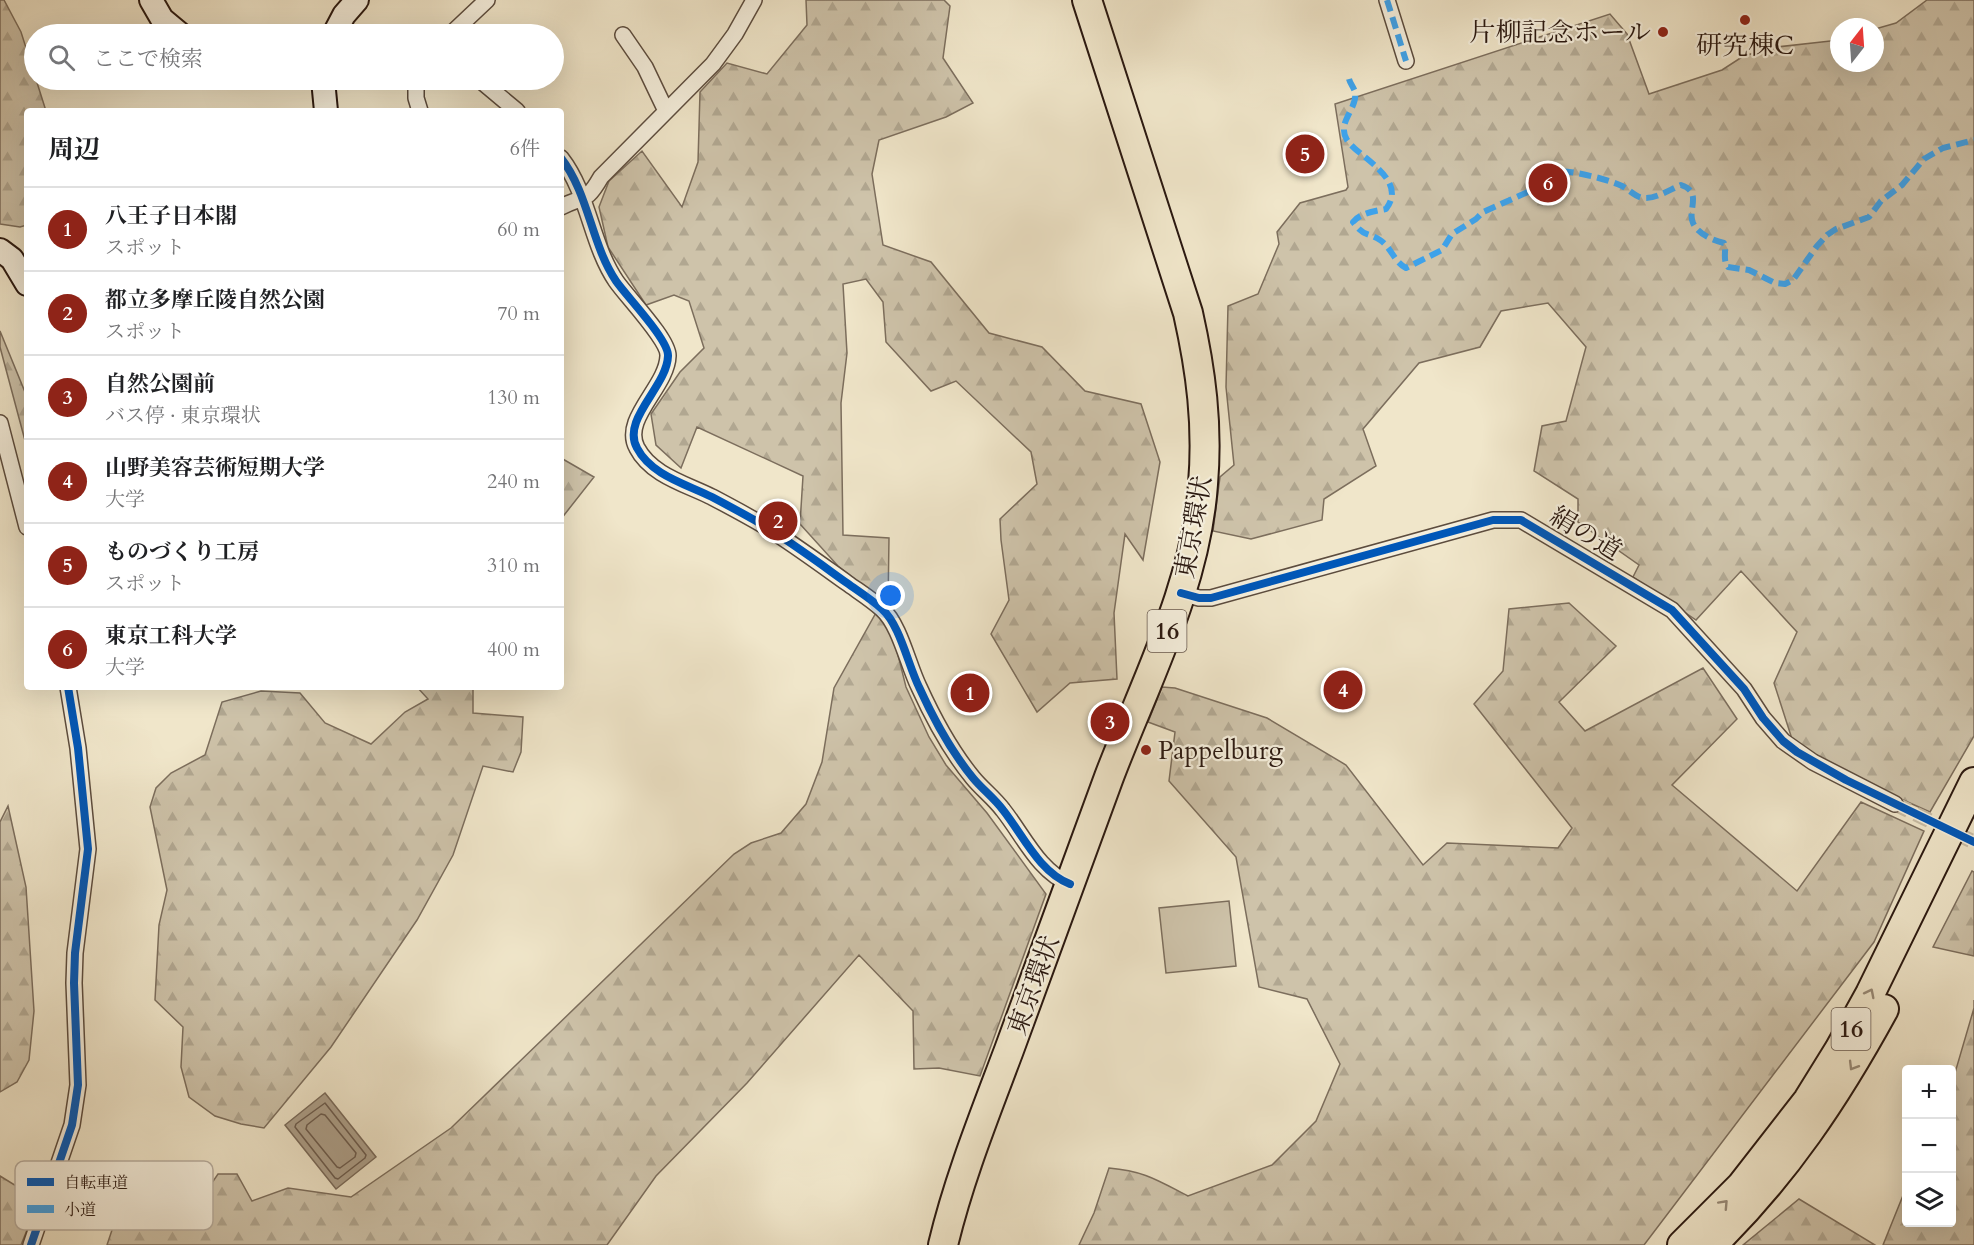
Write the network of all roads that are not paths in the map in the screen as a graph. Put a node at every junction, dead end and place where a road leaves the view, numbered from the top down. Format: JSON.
{"nodes":[{"id":1,"x":151,"y":0,"type":"edge"},
{"id":2,"x":357,"y":0,"type":"edge"},
{"id":3,"x":487,"y":0,"type":"edge"},
{"id":4,"x":754,"y":0,"type":"edge"},
{"id":5,"x":1087,"y":0,"type":"edge"},
{"id":6,"x":1387,"y":0,"type":"edge"},
{"id":7,"x":168,"y":24,"type":"edge"},
{"id":8,"x":339,"y":24,"type":"edge"},
{"id":9,"x":462,"y":24,"type":"edge"},
{"id":10,"x":623,"y":35,"type":"dead end"},
{"id":11,"x":1406,"y":61,"type":"dead end"},
{"id":12,"x":324,"y":90,"type":"edge"},
{"id":13,"x":416,"y":90,"type":"edge"},
{"id":14,"x":492,"y":90,"type":"edge"},
{"id":15,"x":326,"y":108,"type":"edge"},
{"id":16,"x":419,"y":108,"type":"edge"},
{"id":17,"x":513,"y":108,"type":"edge"},
{"id":18,"x":666,"y":111,"type":"junction"},
{"id":19,"x":564,"y":164,"type":"edge"},
{"id":20,"x":583,"y":200,"type":"junction"},
{"id":21,"x":564,"y":206,"type":"edge"},
{"id":22,"x":0,"y":250,"type":"edge"},
{"id":23,"x":24,"y":279,"type":"edge"},
{"id":24,"x":0,"y":423,"type":"edge"},
{"id":25,"x":24,"y":515,"type":"edge"},
{"id":26,"x":1181,"y":592,"type":"junction"},
{"id":27,"x":68,"y":690,"type":"edge"},
{"id":28,"x":1974,"y":782,"type":"edge"},
{"id":29,"x":1895,"y":804,"type":"tunnel mouth"},
{"id":30,"x":1974,"y":826,"type":"edge"},
{"id":31,"x":1070,"y":884,"type":"junction"},
{"id":32,"x":60,"y":1161,"type":"edge"},
{"id":33,"x":36,"y":1230,"type":"edge"},
{"id":34,"x":31,"y":1245,"type":"edge"},
{"id":35,"x":943,"y":1245,"type":"edge"},
{"id":36,"x":1682,"y":1245,"type":"edge"},
{"id":37,"x":1712,"y":1245,"type":"edge"}],
"edges":[{"from":1,"to":7,"type":"street"},
{"from":2,"to":8,"type":"street"},
{"from":3,"to":9,"type":"street"},
{"from":4,"to":18,"type":"street"},
{"from":5,"to":26,"type":"highway","name":"東京環状","number":"16"},
{"from":6,"to":11,"type":"street"},
{"from":10,"to":18,"type":"street"},
{"from":12,"to":15,"type":"street"},
{"from":13,"to":16,"type":"street"},
{"from":14,"to":17,"type":"street"},
{"from":18,"to":20,"type":"street"},
{"from":19,"to":20,"type":"street"},
{"from":20,"to":21,"type":"street"},
{"from":20,"to":31,"type":"street"},
{"from":22,"to":23,"type":"street"},
{"from":24,"to":25,"type":"street"},
{"from":26,"to":29,"type":"street","name":"絹の道"},
{"from":26,"to":31,"type":"highway","name":"東京環状","number":"16"},
{"from":27,"to":32,"type":"street"},
{"from":36,"to":28,"type":"highway","number":"16","one_way":true},
{"from":30,"to":37,"type":"highway","number":"16","one_way":true},
{"from":31,"to":35,"type":"highway","name":"東京環状","number":"16"},
{"from":33,"to":34,"type":"street"}]}
